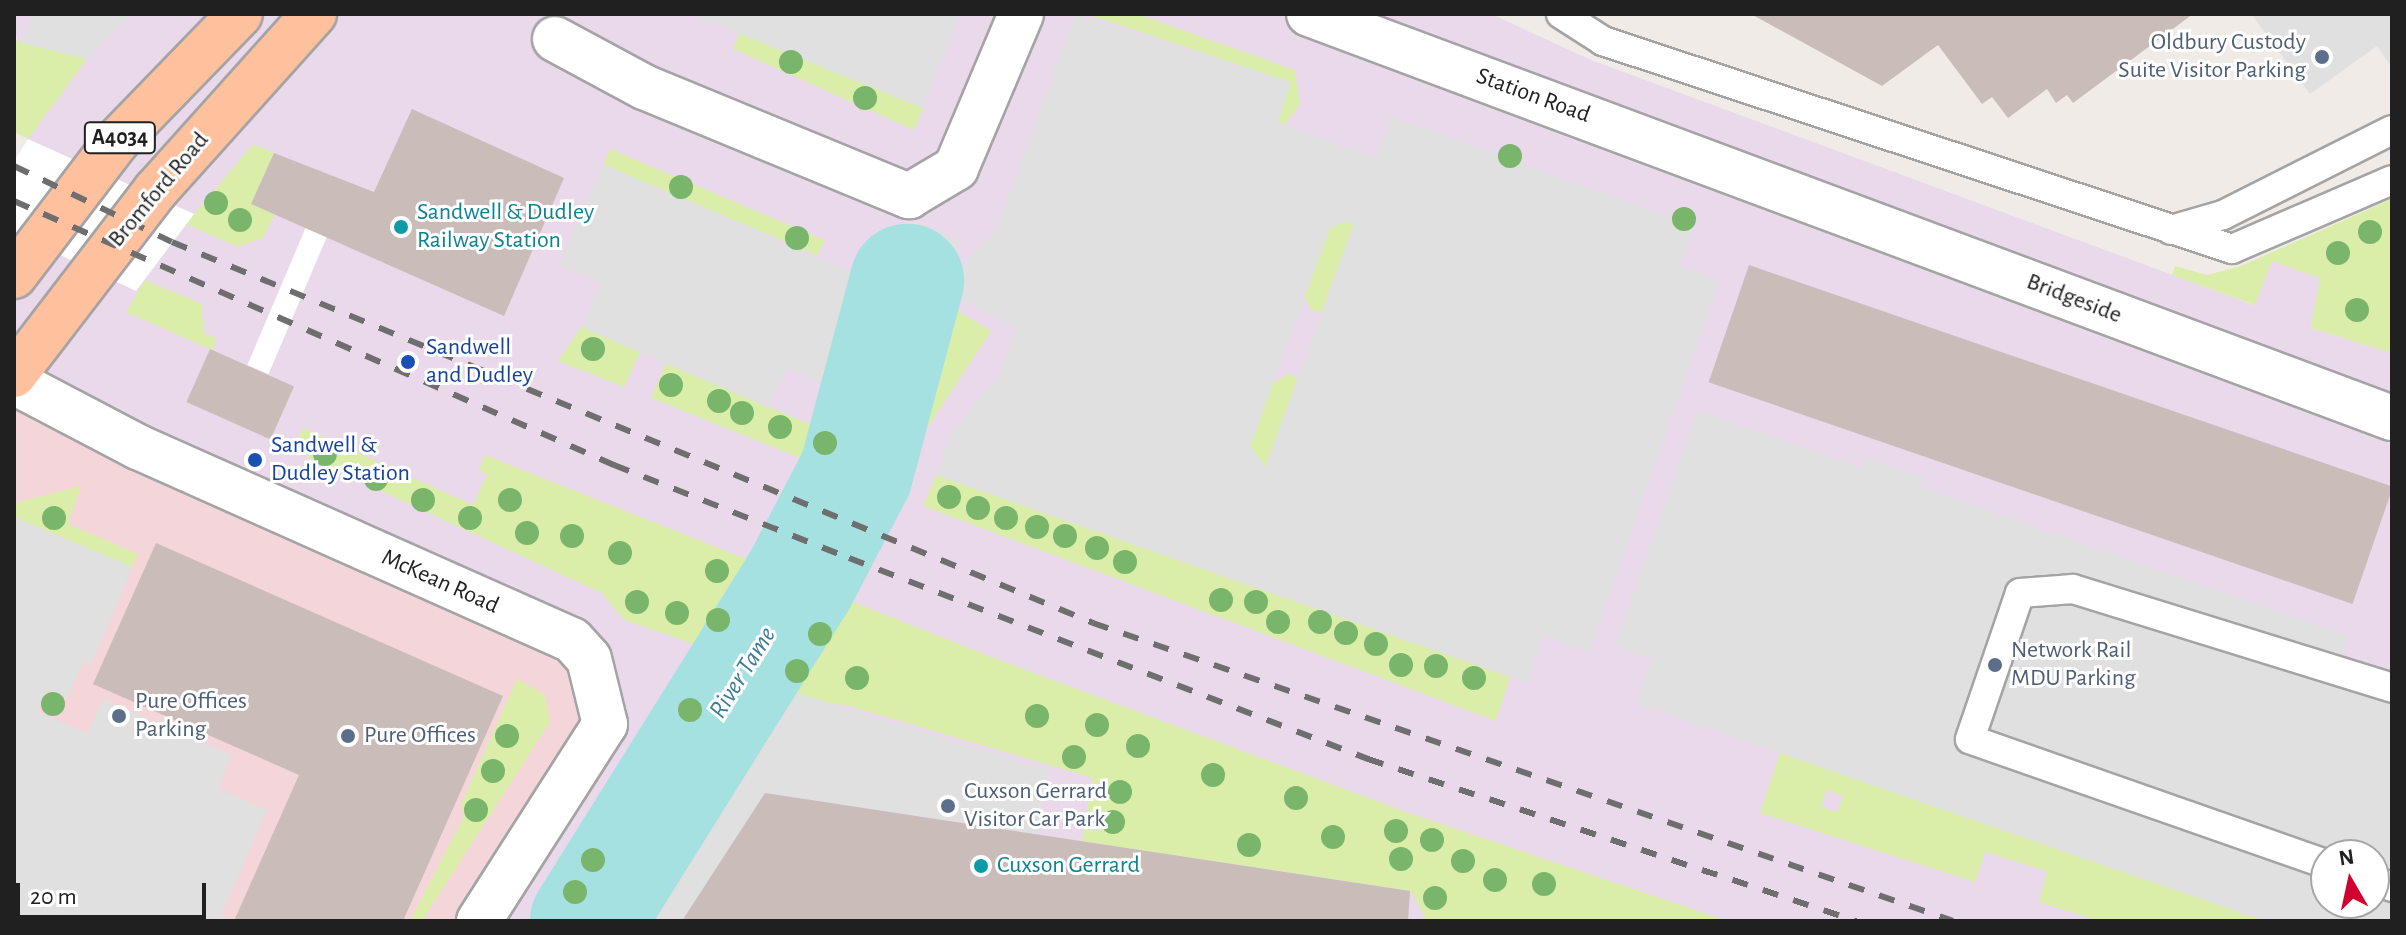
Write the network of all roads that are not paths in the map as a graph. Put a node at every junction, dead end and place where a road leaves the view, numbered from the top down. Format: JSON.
{"nodes":[{"id":1,"x":240,"y":14,"type":"edge"},
{"id":2,"x":314,"y":14,"type":"edge"},
{"id":3,"x":1021,"y":14,"type":"edge"},
{"id":4,"x":1309,"y":14,"type":"edge"},
{"id":5,"x":1561,"y":14,"type":"edge"},
{"id":6,"x":555,"y":39,"type":"dead end"},
{"id":7,"x":2392,"y":130,"type":"edge"},
{"id":8,"x":1756,"y":178,"type":"joint"},
{"id":9,"x":2392,"y":180,"type":"edge"},
{"id":10,"x":2171,"y":230,"type":"junction"},
{"id":11,"x":14,"y":276,"type":"edge"},
{"id":12,"x":14,"y":375,"type":"edge"},
{"id":13,"x":14,"y":382,"type":"edge"},
{"id":14,"x":2392,"y":418,"type":"edge"},
{"id":15,"x":2392,"y":688,"type":"edge"},
{"id":16,"x":2310,"y":858,"type":"edge"},
{"id":17,"x":479,"y":921,"type":"edge"}],
"edges":[{"from":1,"to":11,"type":"main road","number":"A4034"},
{"from":2,"to":12,"type":"main road","name":"Bromford Road","number":"A4034"},
{"from":3,"to":6,"type":"street"},
{"from":4,"to":8,"type":"street","name":"Station Road"},
{"from":5,"to":10,"type":"lane"},
{"from":7,"to":10,"type":"lane"},
{"from":8,"to":14,"type":"street","name":"Bridgeside"},
{"from":9,"to":10,"type":"lane"},
{"from":13,"to":17,"type":"street","name":"McKean Road"},
{"from":15,"to":16,"type":"lane"}]}
